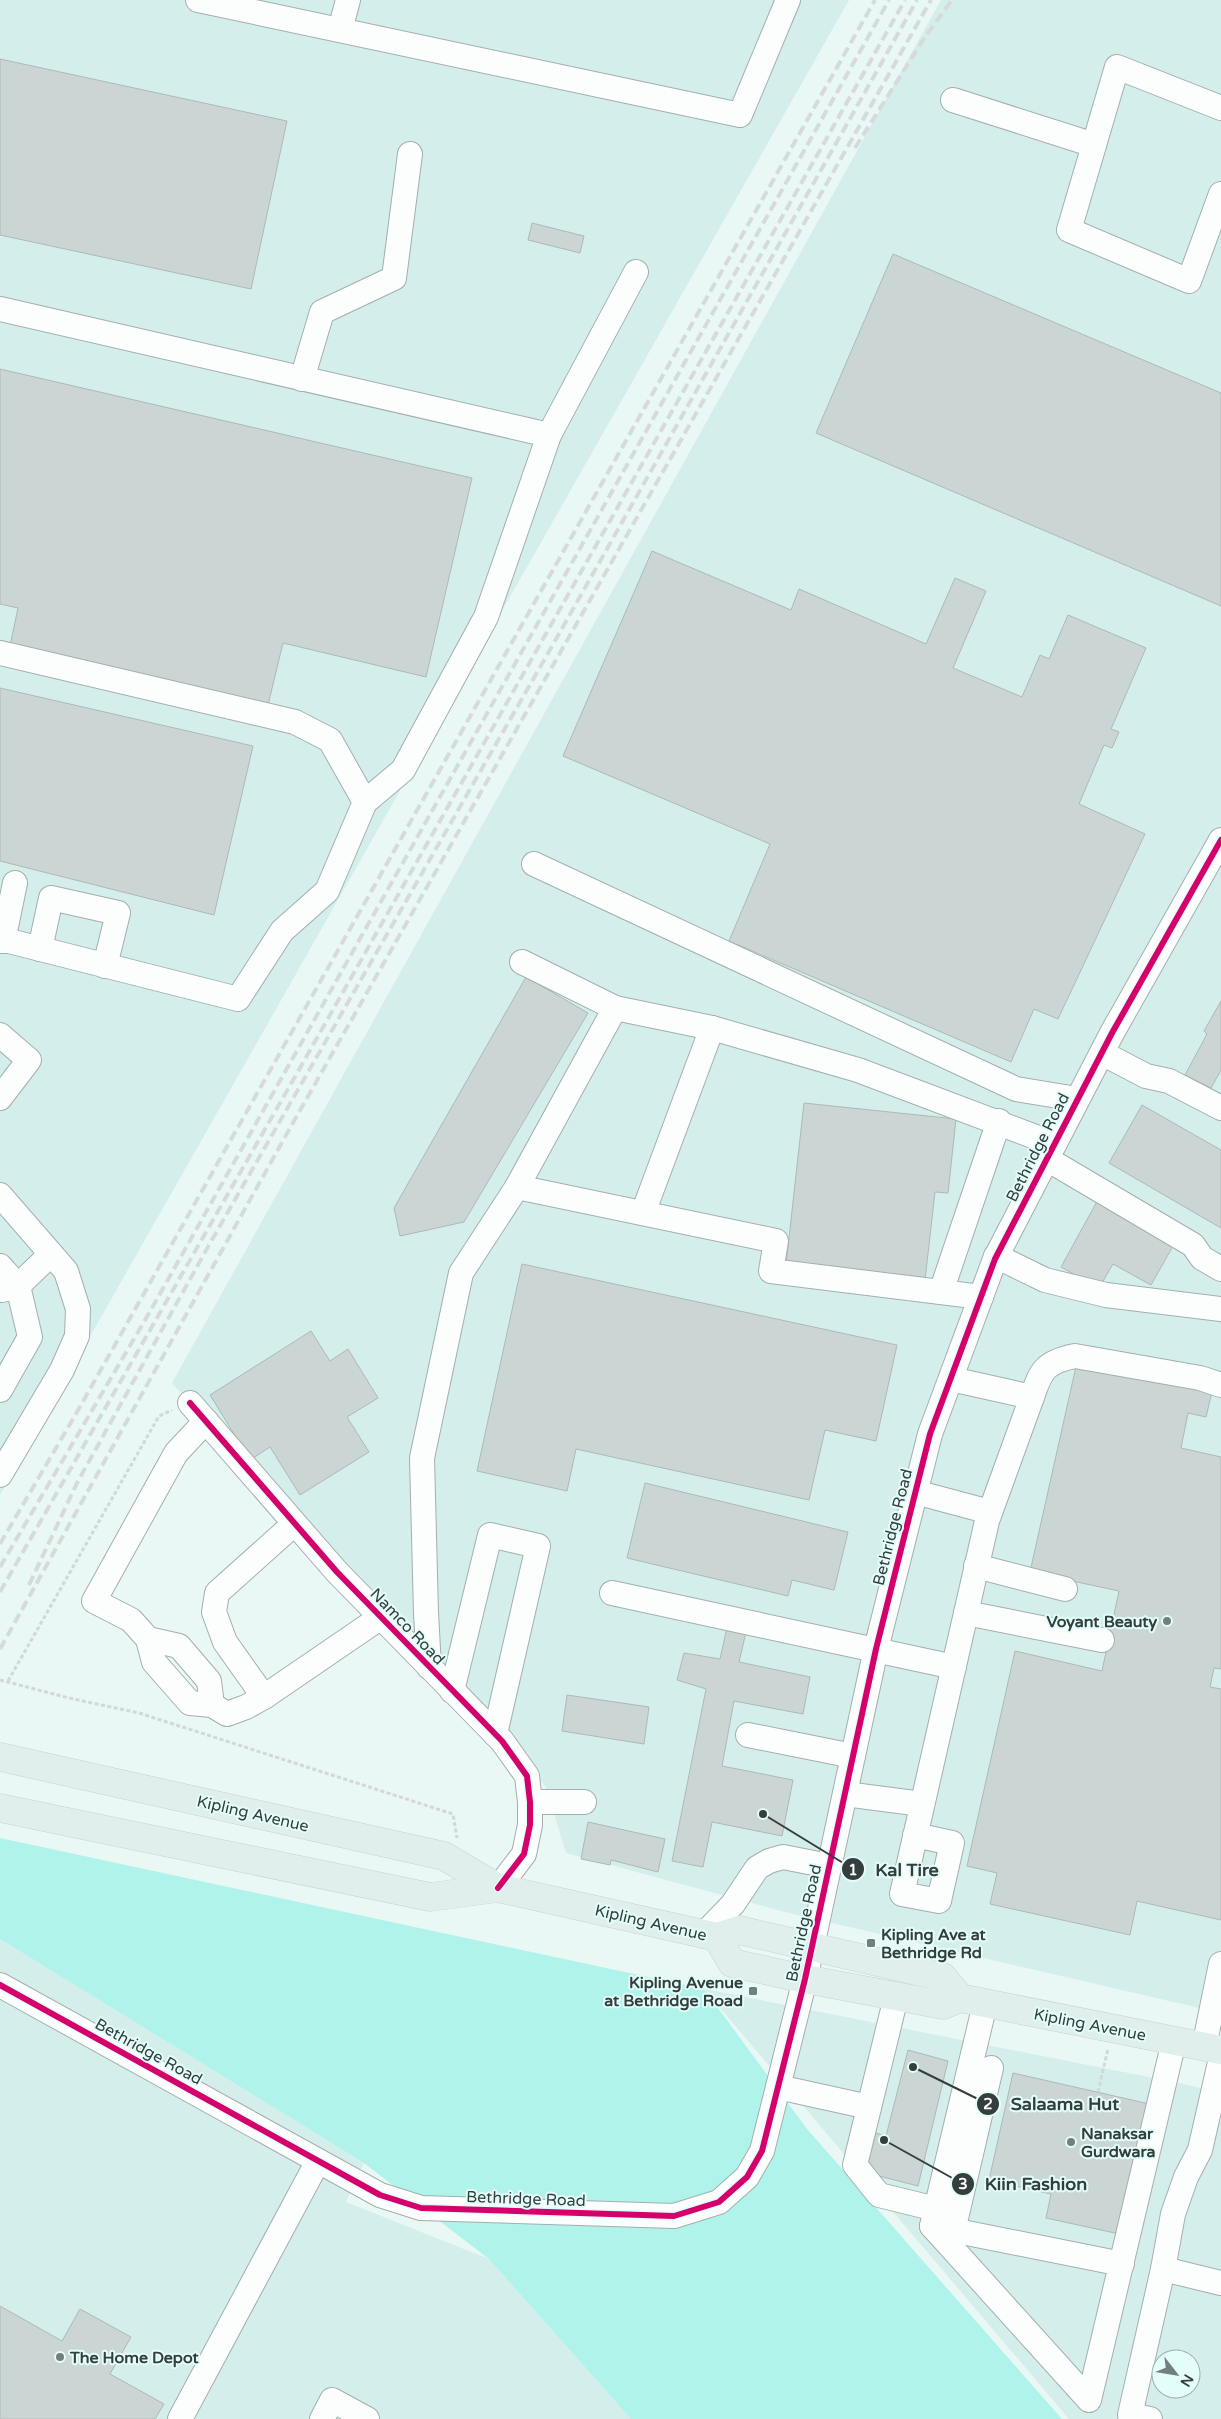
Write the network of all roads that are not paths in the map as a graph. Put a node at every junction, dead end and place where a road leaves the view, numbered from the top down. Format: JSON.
{"nodes":[{"id":1,"x":198,"y":0,"type":"edge"},
{"id":2,"x":348,"y":0,"type":"edge"},
{"id":3,"x":788,"y":0,"type":"edge"},
{"id":4,"x":340,"y":30,"type":"junction"},
{"id":5,"x":953,"y":100,"type":"dead end"},
{"id":6,"x":1221,"y":108,"type":"edge"},
{"id":7,"x":1094,"y":145,"type":"junction"},
{"id":8,"x":410,"y":154,"type":"dead end"},
{"id":9,"x":1221,"y":194,"type":"edge"},
{"id":10,"x":636,"y":272,"type":"dead end"},
{"id":11,"x":0,"y":309,"type":"edge"},
{"id":12,"x":302,"y":379,"type":"junction"},
{"id":13,"x":550,"y":435,"type":"junction"},
{"id":14,"x":0,"y":653,"type":"edge"},
{"id":15,"x":365,"y":802,"type":"junction"},
{"id":16,"x":1221,"y":840,"type":"edge"},
{"id":17,"x":534,"y":864,"type":"dead end"},
{"id":18,"x":1213,"y":873,"type":"edge"},
{"id":19,"x":15,"y":884,"type":"dead end"},
{"id":20,"x":2,"y":941,"type":"edge"},
{"id":21,"x":40,"y":949,"type":"junction"},
{"id":22,"x":522,"y":962,"type":"dead end"},
{"id":23,"x":106,"y":966,"type":"junction"},
{"id":24,"x":615,"y":1008,"type":"junction"},
{"id":25,"x":712,"y":1028,"type":"junction"},
{"id":26,"x":0,"y":1035,"type":"edge"},
{"id":27,"x":1102,"y":1053,"type":"junction"},
{"id":28,"x":0,"y":1098,"type":"edge"},
{"id":29,"x":1077,"y":1099,"type":"junction"},
{"id":30,"x":1221,"y":1108,"type":"edge"},
{"id":31,"x":999,"y":1121,"type":"junction"},
{"id":32,"x":1051,"y":1152,"type":"junction"},
{"id":33,"x":518,"y":1187,"type":"junction"},
{"id":34,"x":0,"y":1195,"type":"edge"},
{"id":35,"x":643,"y":1213,"type":"junction"},
{"id":36,"x":51,"y":1254,"type":"junction"},
{"id":37,"x":996,"y":1256,"type":"junction"},
{"id":38,"x":0,"y":1266,"type":"edge"},
{"id":39,"x":1221,"y":1269,"type":"edge"},
{"id":40,"x":9,"y":1289,"type":"edge"},
{"id":41,"x":941,"y":1292,"type":"junction"},
{"id":42,"x":980,"y":1297,"type":"junction"},
{"id":43,"x":1221,"y":1309,"type":"edge"},
{"id":44,"x":951,"y":1379,"type":"junction"},
{"id":45,"x":1221,"y":1385,"type":"edge"},
{"id":46,"x":0,"y":1390,"type":"edge"},
{"id":47,"x":1032,"y":1397,"type":"junction"},
{"id":48,"x":190,"y":1402,"type":"road end"},
{"id":49,"x":206,"y":1421,"type":"junction"},
{"id":50,"x":1,"y":1472,"type":"edge"},
{"id":51,"x":915,"y":1492,"type":"junction"},
{"id":52,"x":990,"y":1512,"type":"junction"},
{"id":53,"x":294,"y":1524,"type":"junction"},
{"id":54,"x":976,"y":1566,"type":"junction"},
{"id":55,"x":1065,"y":1589,"type":"dead end"},
{"id":56,"x":612,"y":1593,"type":"dead end"},
{"id":57,"x":966,"y":1613,"type":"junction"},
{"id":58,"x":381,"y":1617,"type":"junction"},
{"id":59,"x":1102,"y":1640,"type":"dead end"},
{"id":60,"x":876,"y":1649,"type":"junction"},
{"id":61,"x":430,"y":1667,"type":"junction"},
{"id":62,"x":954,"y":1667,"type":"junction"},
{"id":63,"x":452,"y":1691,"type":"junction"},
{"id":64,"x":264,"y":1697,"type":"junction"},
{"id":65,"x":495,"y":1734,"type":"junction"},
{"id":66,"x":748,"y":1735,"type":"dead end"},
{"id":67,"x":853,"y":1756,"type":"junction"},
{"id":68,"x":0,"y":1757,"type":"edge"},
{"id":69,"x":845,"y":1794,"type":"junction"},
{"id":70,"x":530,"y":1802,"type":"junction"},
{"id":71,"x":584,"y":1802,"type":"dead end"},
{"id":72,"x":922,"y":1804,"type":"junction"},
{"id":73,"x":0,"y":1808,"type":"edge"},
{"id":74,"x":915,"y":1835,"type":"dead end"},
{"id":75,"x":829,"y":1866,"type":"junction"},
{"id":76,"x":498,"y":1888,"type":"junction"},
{"id":77,"x":711,"y":1935,"type":"junction"},
{"id":78,"x":812,"y":1948,"type":"junction"},
{"id":79,"x":1221,"y":1964,"type":"edge"},
{"id":80,"x":805,"y":1980,"type":"junction"},
{"id":81,"x":0,"y":1985,"type":"edge"},
{"id":82,"x":896,"y":1997,"type":"junction"},
{"id":83,"x":972,"y":2001,"type":"junction"},
{"id":84,"x":1174,"y":2041,"type":"junction"},
{"id":85,"x":1215,"y":2052,"type":"edge"},
{"id":86,"x":991,"y":2068,"type":"dead end"},
{"id":87,"x":778,"y":2087,"type":"junction"},
{"id":88,"x":869,"y":2107,"type":"junction"},
{"id":89,"x":318,"y":2161,"type":"junction"},
{"id":90,"x":940,"y":2222,"type":"junction"},
{"id":91,"x":1122,"y":2264,"type":"junction"},
{"id":92,"x":1163,"y":2269,"type":"junction"},
{"id":93,"x":1221,"y":2283,"type":"edge"},
{"id":94,"x":180,"y":2419,"type":"edge"},
{"id":95,"x":322,"y":2419,"type":"edge"},
{"id":96,"x":367,"y":2419,"type":"edge"},
{"id":97,"x":1150,"y":2419,"type":"edge"}],
"edges":[{"from":1,"to":4,"type":"street"},
{"from":2,"to":4,"type":"street"},
{"from":3,"to":4,"type":"street"},
{"from":5,"to":7,"type":"street"},
{"from":6,"to":7,"type":"street"},
{"from":7,"to":9,"type":"street"},
{"from":8,"to":12,"type":"street"},
{"from":10,"to":13,"type":"street"},
{"from":11,"to":12,"type":"street"},
{"from":12,"to":13,"type":"street"},
{"from":13,"to":15,"type":"street"},
{"from":14,"to":15,"type":"street"},
{"from":15,"to":23,"type":"street"},
{"from":16,"to":18,"type":"street","name":"Bethridge Road"},
{"from":17,"to":29,"type":"street"},
{"from":18,"to":27,"type":"street","name":"Bethridge Road"},
{"from":19,"to":20,"type":"street"},
{"from":20,"to":21,"type":"street"},
{"from":21,"to":23,"type":"street"},
{"from":21,"to":23,"type":"street"},
{"from":22,"to":24,"type":"street"},
{"from":24,"to":25,"type":"street"},
{"from":24,"to":33,"type":"street"},
{"from":25,"to":31,"type":"street"},
{"from":25,"to":35,"type":"street"},
{"from":26,"to":28,"type":"street"},
{"from":27,"to":29,"type":"street","name":"Bethridge Road"},
{"from":27,"to":30,"type":"street"},
{"from":29,"to":32,"type":"street","name":"Bethridge Road"},
{"from":31,"to":32,"type":"street"},
{"from":31,"to":41,"type":"street"},
{"from":32,"to":37,"type":"street","name":"Bethridge Road"},
{"from":32,"to":39,"type":"street"},
{"from":33,"to":35,"type":"street"},
{"from":33,"to":61,"type":"street"},
{"from":34,"to":36,"type":"street"},
{"from":35,"to":41,"type":"street"},
{"from":36,"to":40,"type":"street"},
{"from":36,"to":50,"type":"street"},
{"from":37,"to":42,"type":"street","name":"Bethridge Road"},
{"from":37,"to":43,"type":"street"},
{"from":38,"to":40,"type":"street"},
{"from":40,"to":46,"type":"street"},
{"from":41,"to":42,"type":"street"},
{"from":42,"to":44,"type":"street","name":"Bethridge Road"},
{"from":44,"to":47,"type":"street"},
{"from":44,"to":51,"type":"street","name":"Bethridge Road"},
{"from":45,"to":47,"type":"street"},
{"from":47,"to":52,"type":"street"},
{"from":48,"to":49,"type":"street","name":"Namco Road"},
{"from":49,"to":53,"type":"street","name":"Namco Road"},
{"from":49,"to":64,"type":"street"},
{"from":51,"to":52,"type":"street"},
{"from":51,"to":60,"type":"street","name":"Bethridge Road"},
{"from":52,"to":54,"type":"street"},
{"from":53,"to":58,"type":"street","name":"Namco Road"},
{"from":53,"to":64,"type":"street"},
{"from":54,"to":55,"type":"street"},
{"from":54,"to":57,"type":"street"},
{"from":56,"to":60,"type":"street"},
{"from":57,"to":59,"type":"street"},
{"from":57,"to":62,"type":"street"},
{"from":58,"to":61,"type":"street","name":"Namco Road"},
{"from":58,"to":64,"type":"street"},
{"from":60,"to":62,"type":"street"},
{"from":60,"to":67,"type":"street","name":"Bethridge Road"},
{"from":61,"to":63,"type":"street","name":"Namco Road"},
{"from":62,"to":72,"type":"street"},
{"from":63,"to":65,"type":"street","name":"Namco Road"},
{"from":63,"to":65,"type":"street"},
{"from":65,"to":70,"type":"street","name":"Namco Road"},
{"from":66,"to":67,"type":"street"},
{"from":67,"to":69,"type":"street","name":"Bethridge Road"},
{"from":68,"to":76,"type":"main road","name":"Kipling Avenue"},
{"from":69,"to":72,"type":"street"},
{"from":69,"to":75,"type":"street","name":"Bethridge Road"},
{"from":70,"to":71,"type":"street"},
{"from":70,"to":76,"type":"street","name":"Namco Road"},
{"from":72,"to":74,"type":"street"},
{"from":73,"to":76,"type":"main road","name":"Kipling Avenue"},
{"from":75,"to":77,"type":"street"},
{"from":75,"to":78,"type":"street","name":"Bethridge Road"},
{"from":76,"to":77,"type":"main road","name":"Kipling Avenue"},
{"from":77,"to":78,"type":"main road","name":"Kipling Avenue"},
{"from":77,"to":80,"type":"main road","name":"Kipling Avenue"},
{"from":78,"to":80,"type":"street","name":"Bethridge Road"},
{"from":78,"to":83,"type":"main road","name":"Kipling Avenue"},
{"from":79,"to":85,"type":"street"},
{"from":80,"to":82,"type":"main road","name":"Kipling Avenue"},
{"from":80,"to":87,"type":"street","name":"Bethridge Road"},
{"from":81,"to":89,"type":"street","name":"Bethridge Road"},
{"from":82,"to":83,"type":"main road","name":"Kipling Avenue"},
{"from":82,"to":88,"type":"street"},
{"from":83,"to":84,"type":"main road","name":"Kipling Avenue"},
{"from":83,"to":90,"type":"street"},
{"from":84,"to":85,"type":"main road","name":"Kipling Avenue"},
{"from":84,"to":91,"type":"street"},
{"from":85,"to":92,"type":"street"},
{"from":86,"to":90,"type":"street"},
{"from":87,"to":88,"type":"street"},
{"from":87,"to":89,"type":"street","name":"Bethridge Road"},
{"from":88,"to":90,"type":"street"},
{"from":89,"to":94,"type":"street"},
{"from":90,"to":91,"type":"street"},
{"from":90,"to":91,"type":"street"},
{"from":92,"to":93,"type":"street"},
{"from":92,"to":97,"type":"street"},
{"from":95,"to":96,"type":"street"}]}
